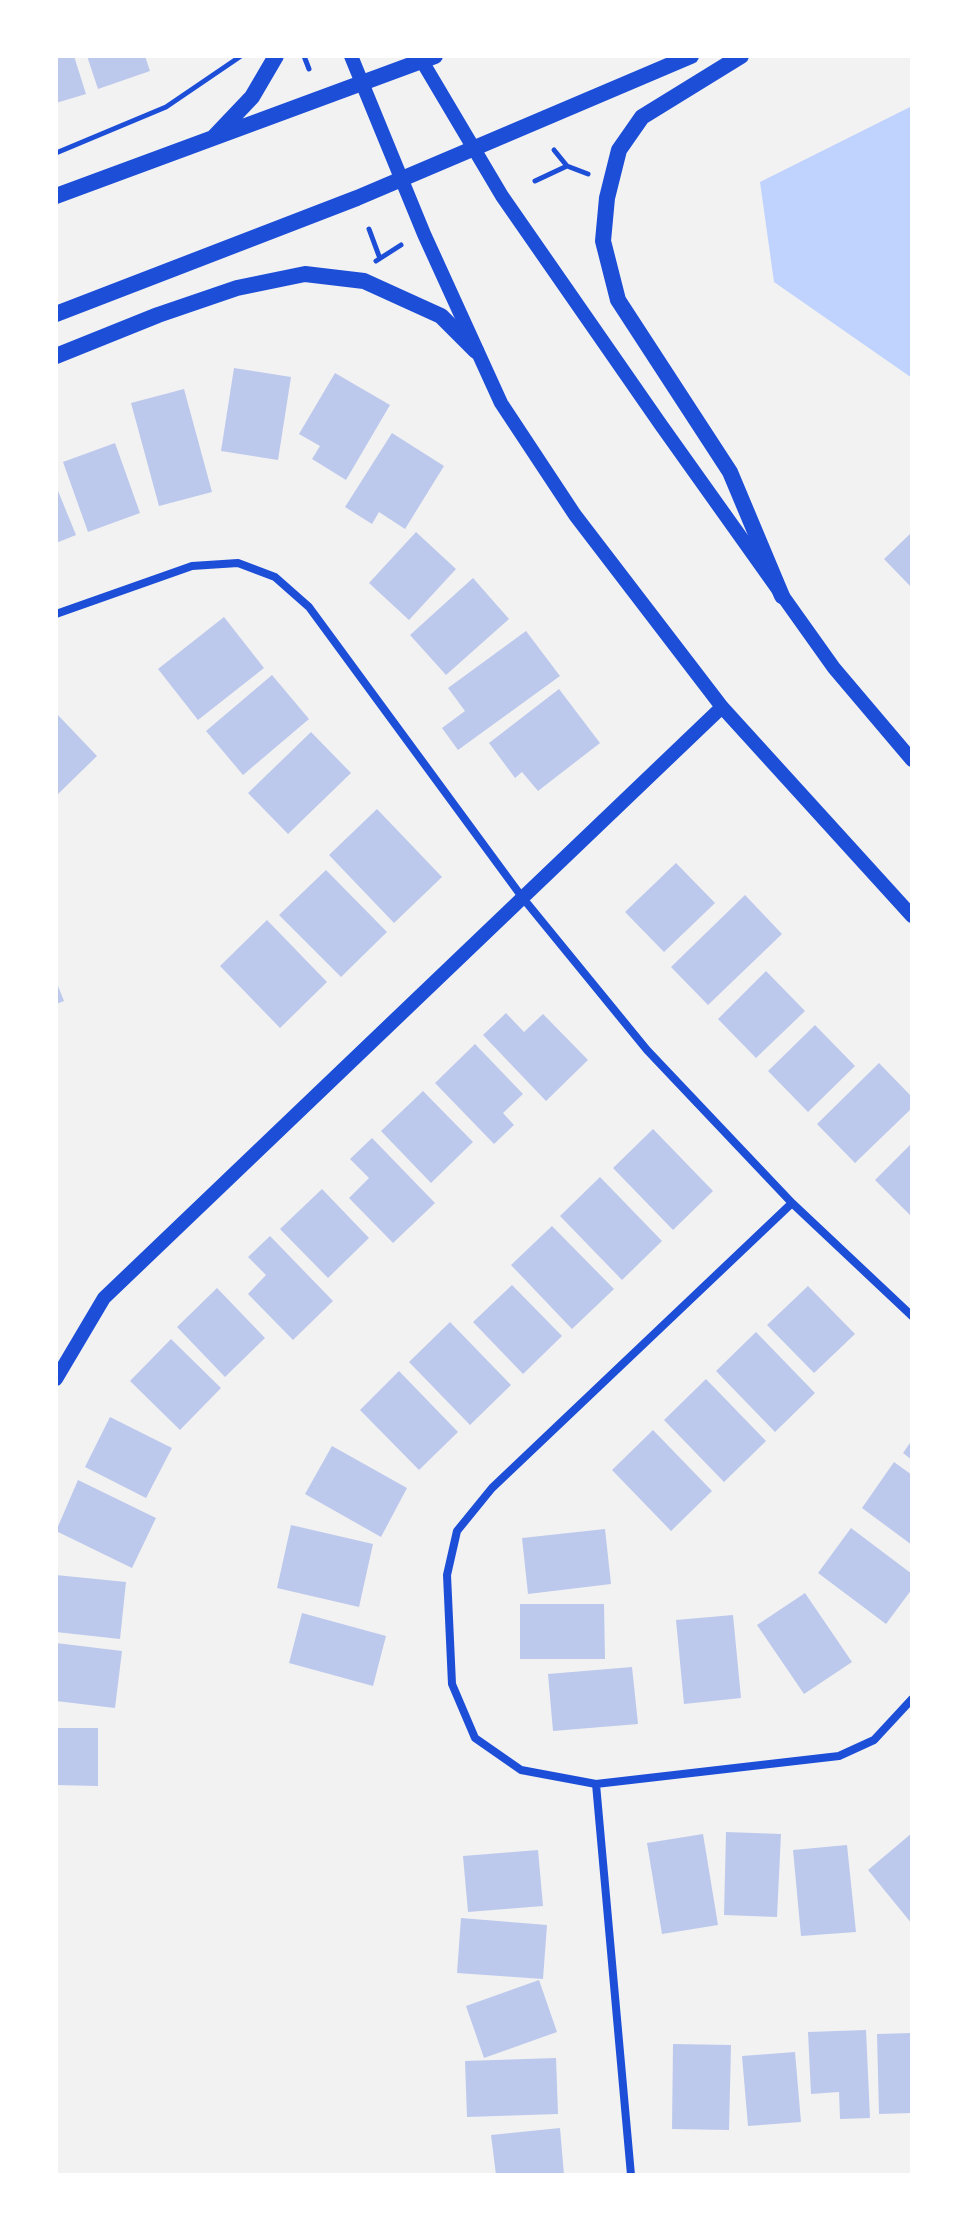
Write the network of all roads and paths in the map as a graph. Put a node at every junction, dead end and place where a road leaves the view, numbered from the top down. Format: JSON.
{"nodes":[{"id":1,"x":241,"y":56,"type":"edge"},
{"id":2,"x":276,"y":56,"type":"edge"},
{"id":3,"x":304,"y":56,"type":"edge"},
{"id":4,"x":351,"y":56,"type":"edge"},
{"id":5,"x":691,"y":56,"type":"edge"},
{"id":6,"x":741,"y":56,"type":"edge"},
{"id":7,"x":425,"y":58,"type":"edge"},
{"id":8,"x":309,"y":69,"type":"dead end"},
{"id":9,"x":362,"y":85,"type":"junction"},
{"id":10,"x":210,"y":140,"type":"junction"},
{"id":11,"x":474,"y":149,"type":"junction"},
{"id":12,"x":554,"y":150,"type":"dead end"},
{"id":13,"x":56,"y":153,"type":"edge"},
{"id":14,"x":567,"y":166,"type":"junction"},
{"id":15,"x":596,"y":177,"type":"dead end"},
{"id":16,"x":401,"y":180,"type":"junction"},
{"id":17,"x":535,"y":181,"type":"dead end"},
{"id":18,"x":56,"y":196,"type":"edge"},
{"id":19,"x":369,"y":229,"type":"dead end"},
{"id":20,"x":401,"y":245,"type":"dead end"},
{"id":21,"x":56,"y":314,"type":"edge"},
{"id":22,"x":476,"y":351,"type":"junction"},
{"id":23,"x":56,"y":356,"type":"edge"},
{"id":24,"x":782,"y":596,"type":"junction"},
{"id":25,"x":56,"y":614,"type":"edge"},
{"id":26,"x":722,"y":707,"type":"junction"},
{"id":27,"x":912,"y":760,"type":"edge"},
{"id":28,"x":522,"y":897,"type":"junction"},
{"id":29,"x":912,"y":916,"type":"edge"},
{"id":30,"x":792,"y":1203,"type":"junction"},
{"id":31,"x":912,"y":1316,"type":"edge"},
{"id":32,"x":56,"y":1379,"type":"edge"},
{"id":33,"x":912,"y":1699,"type":"edge"},
{"id":34,"x":596,"y":1784,"type":"junction"},
{"id":35,"x":631,"y":2175,"type":"edge"}],
"edges":[{"from":1,"to":13,"type":"path"},
{"from":2,"to":10,"type":"main road"},
{"from":3,"to":8,"type":"path"},
{"from":4,"to":9,"type":"street"},
{"from":5,"to":11,"type":"main road"},
{"from":6,"to":24,"type":"main road"},
{"from":7,"to":9,"type":"main road"},
{"from":7,"to":11,"type":"street"},
{"from":9,"to":10,"type":"main road"},
{"from":9,"to":16,"type":"street"},
{"from":10,"to":18,"type":"main road"},
{"from":11,"to":16,"type":"main road"},
{"from":11,"to":24,"type":"street"},
{"from":12,"to":14,"type":"path"},
{"from":14,"to":15,"type":"path"},
{"from":14,"to":17,"type":"path"},
{"from":16,"to":21,"type":"main road"},
{"from":16,"to":22,"type":"street"},
{"from":19,"to":20,"type":"path"},
{"from":22,"to":23,"type":"main road"},
{"from":22,"to":26,"type":"street"},
{"from":24,"to":27,"type":"street"},
{"from":25,"to":28,"type":"street"},
{"from":26,"to":28,"type":"street"},
{"from":26,"to":29,"type":"street"},
{"from":28,"to":30,"type":"street"},
{"from":28,"to":32,"type":"street"},
{"from":30,"to":31,"type":"street"},
{"from":30,"to":34,"type":"street"},
{"from":33,"to":34,"type":"street"},
{"from":34,"to":35,"type":"street"}]}
